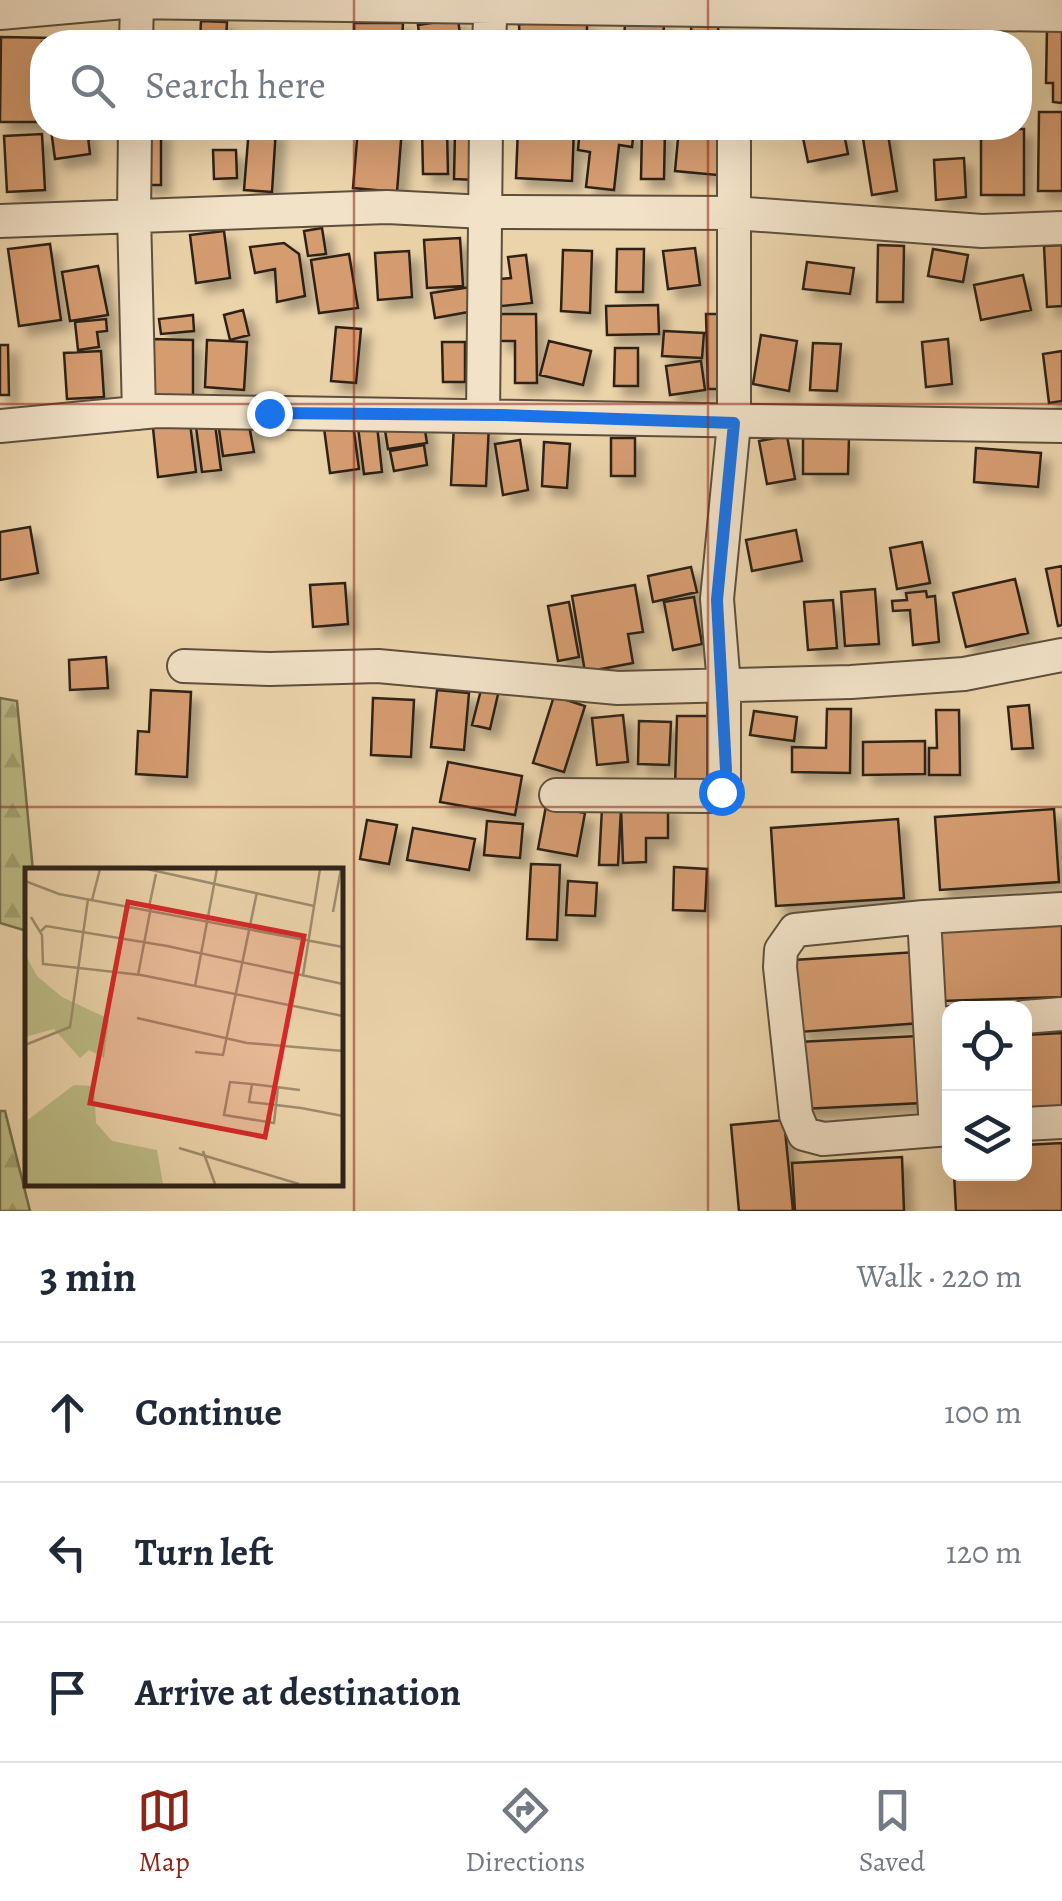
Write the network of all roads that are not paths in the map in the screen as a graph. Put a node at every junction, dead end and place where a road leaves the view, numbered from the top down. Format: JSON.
{"nodes":[{"id":1,"x":128,"y":1,"type":"edge"},
{"id":2,"x":491,"y":4,"type":"edge"},
{"id":3,"x":0,"y":12,"type":"edge"},
{"id":4,"x":1062,"y":15,"type":"edge"},
{"id":5,"x":736,"y":18,"type":"edge"},
{"id":6,"x":134,"y":30,"type":"edge"},
{"id":7,"x":490,"y":30,"type":"edge"},
{"id":8,"x":135,"y":140,"type":"edge"},
{"id":9,"x":486,"y":140,"type":"edge"},
{"id":10,"x":734,"y":140,"type":"edge"},
{"id":11,"x":484,"y":212,"type":"junction"},
{"id":12,"x":734,"y":213,"type":"junction"},
{"id":13,"x":134,"y":215,"type":"junction"},
{"id":14,"x":0,"y":221,"type":"edge"},
{"id":15,"x":1062,"y":228,"type":"edge"},
{"id":16,"x":139,"y":412,"type":"junction"},
{"id":17,"x":484,"y":415,"type":"junction"},
{"id":18,"x":734,"y":423,"type":"junction"},
{"id":19,"x":0,"y":426,"type":"edge"},
{"id":20,"x":1062,"y":426,"type":"edge"},
{"id":21,"x":1062,"y":655,"type":"edge"},
{"id":22,"x":184,"y":666,"type":"dead end"},
{"id":23,"x":724,"y":686,"type":"junction"},
{"id":24,"x":556,"y":794,"type":"dead end"},
{"id":25,"x":1062,"y":908,"type":"edge"},
{"id":26,"x":924,"y":917,"type":"junction"},
{"id":27,"x":1062,"y":1014,"type":"edge"},
{"id":28,"x":1032,"y":1016,"type":"edge"},
{"id":29,"x":940,"y":1024,"type":"edge"},
{"id":30,"x":942,"y":1095,"type":"edge"},
{"id":31,"x":1062,"y":1122,"type":"edge"},
{"id":32,"x":1032,"y":1124,"type":"edge"},
{"id":33,"x":942,"y":1130,"type":"edge"}],
"edges":[{"from":1,"to":2,"type":"street"},
{"from":1,"to":3,"type":"street"},
{"from":1,"to":6,"type":"street"},
{"from":2,"to":5,"type":"street"},
{"from":2,"to":7,"type":"street"},
{"from":4,"to":5,"type":"street"},
{"from":8,"to":13,"type":"street"},
{"from":9,"to":11,"type":"street"},
{"from":10,"to":12,"type":"street"},
{"from":11,"to":12,"type":"street"},
{"from":11,"to":13,"type":"street"},
{"from":11,"to":17,"type":"street"},
{"from":12,"to":15,"type":"street"},
{"from":12,"to":18,"type":"street"},
{"from":13,"to":14,"type":"street"},
{"from":13,"to":16,"type":"street"},
{"from":16,"to":17,"type":"street"},
{"from":16,"to":19,"type":"street"},
{"from":17,"to":18,"type":"street"},
{"from":18,"to":20,"type":"street"},
{"from":18,"to":23,"type":"street"},
{"from":21,"to":23,"type":"street"},
{"from":22,"to":23,"type":"street"},
{"from":23,"to":24,"type":"street"},
{"from":25,"to":26,"type":"street"},
{"from":26,"to":29,"type":"street"},
{"from":26,"to":33,"type":"street"},
{"from":27,"to":28,"type":"street"},
{"from":29,"to":30,"type":"street"},
{"from":31,"to":32,"type":"street"}]}
